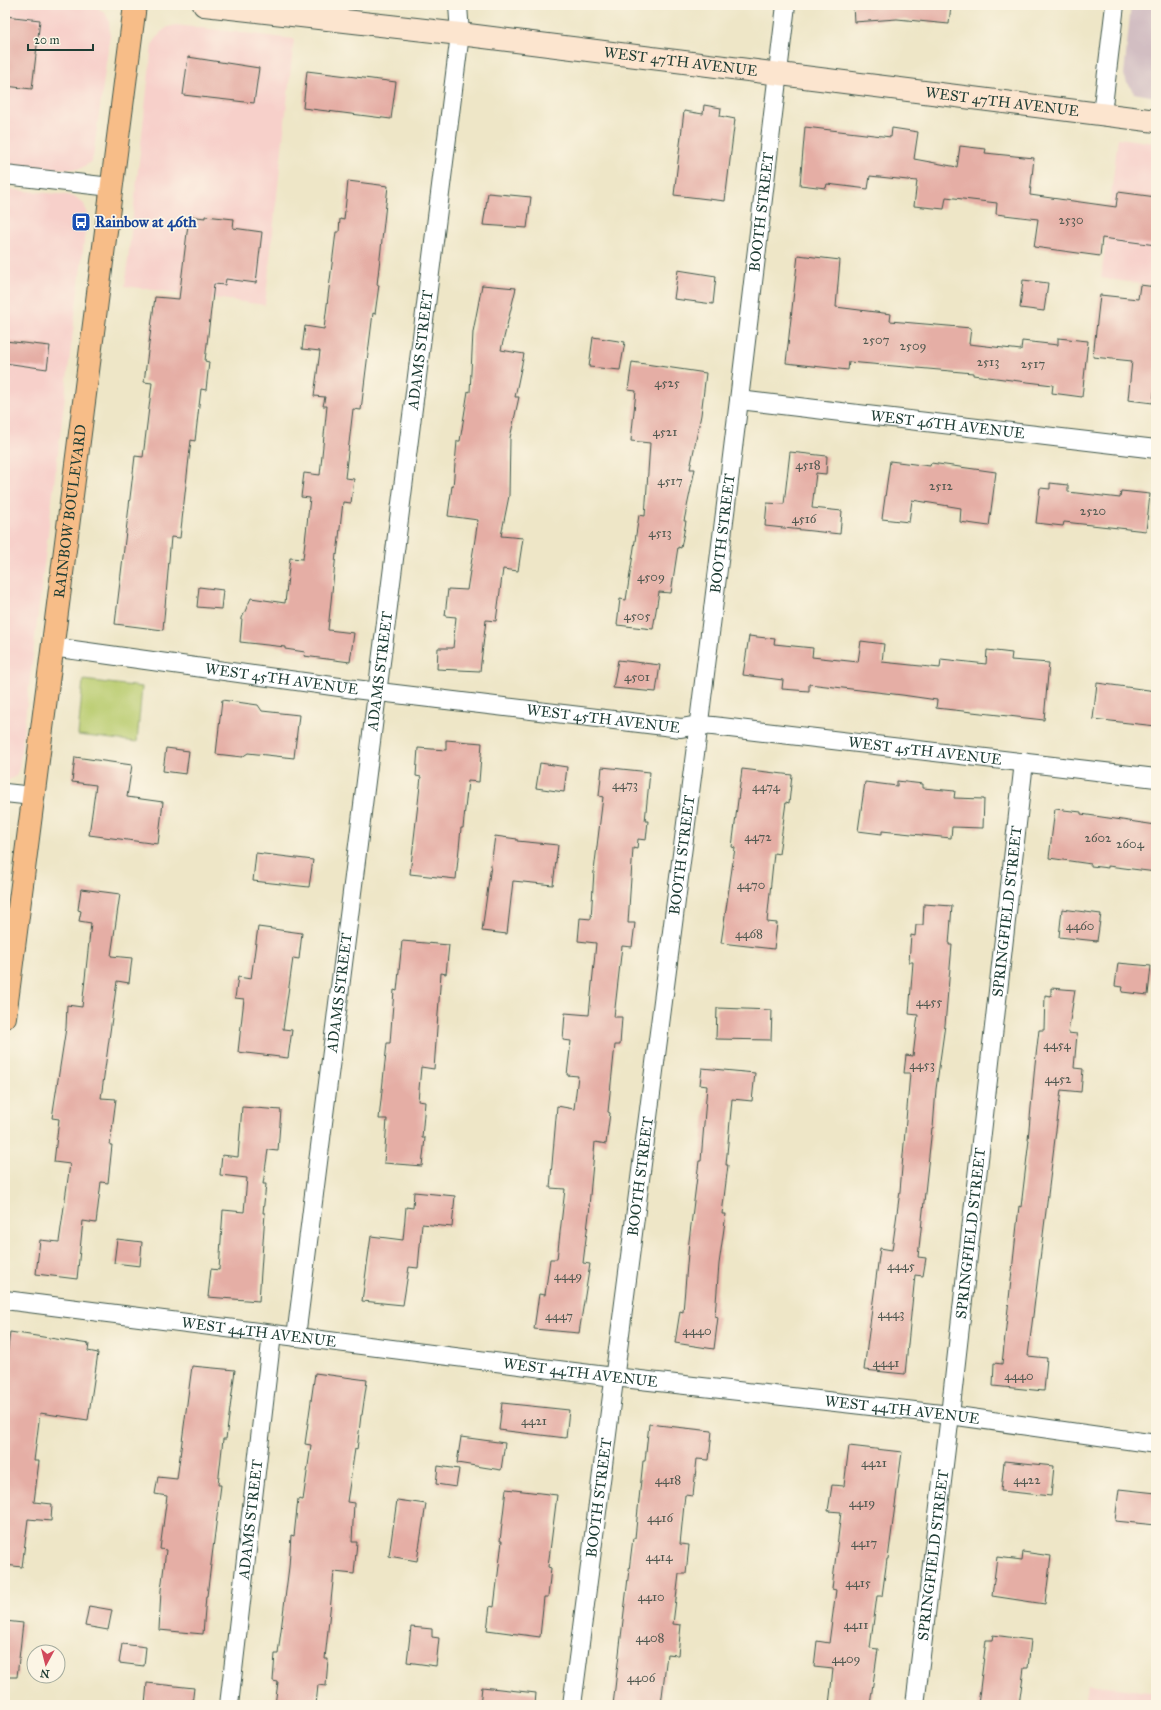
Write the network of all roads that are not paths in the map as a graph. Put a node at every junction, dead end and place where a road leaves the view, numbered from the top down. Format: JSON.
{"nodes":[{"id":1,"x":135,"y":5,"type":"edge"},
{"id":2,"x":204,"y":5,"type":"edge"},
{"id":3,"x":458,"y":5,"type":"edge"},
{"id":4,"x":786,"y":5,"type":"edge"},
{"id":5,"x":1115,"y":5,"type":"edge"},
{"id":6,"x":460,"y":34,"type":"junction"},
{"id":7,"x":777,"y":74,"type":"junction"},
{"id":8,"x":1102,"y":114,"type":"junction"},
{"id":9,"x":1156,"y":121,"type":"edge"},
{"id":10,"x":5,"y":175,"type":"edge"},
{"id":11,"x":111,"y":187,"type":"junction"},
{"id":12,"x":739,"y":400,"type":"junction"},
{"id":13,"x":1156,"y":449,"type":"edge"},
{"id":14,"x":52,"y":647,"type":"junction"},
{"id":15,"x":378,"y":691,"type":"junction"},
{"id":16,"x":698,"y":725,"type":"junction"},
{"id":17,"x":1024,"y":762,"type":"junction"},
{"id":18,"x":1156,"y":778,"type":"edge"},
{"id":19,"x":5,"y":793,"type":"edge"},
{"id":20,"x":33,"y":796,"type":"junction"},
{"id":21,"x":5,"y":1017,"type":"edge"},
{"id":22,"x":5,"y":1300,"type":"edge"},
{"id":23,"x":272,"y":1334,"type":"junction"},
{"id":24,"x":296,"y":1337,"type":"junction"},
{"id":25,"x":614,"y":1377,"type":"junction"},
{"id":26,"x":950,"y":1415,"type":"junction"},
{"id":27,"x":1156,"y":1444,"type":"edge"},
{"id":28,"x":229,"y":1705,"type":"edge"},
{"id":29,"x":572,"y":1705,"type":"edge"},
{"id":30,"x":914,"y":1705,"type":"edge"}],
"edges":[{"from":1,"to":11,"type":"main road","name":"RAINBOW BOULEVARD"},
{"from":2,"to":6,"type":"street","name":"WEST 47TH AVENUE"},
{"from":3,"to":6,"type":"street","name":"ADAMS STREET"},
{"from":4,"to":7,"type":"street","name":"BOOTH STREET"},
{"from":5,"to":8,"type":"street"},
{"from":6,"to":7,"type":"street","name":"WEST 47TH AVENUE"},
{"from":6,"to":15,"type":"street","name":"ADAMS STREET"},
{"from":7,"to":8,"type":"street","name":"WEST 47TH AVENUE"},
{"from":7,"to":12,"type":"street","name":"BOOTH STREET"},
{"from":8,"to":9,"type":"street","name":"WEST 47TH AVENUE"},
{"from":10,"to":11,"type":"street"},
{"from":11,"to":14,"type":"main road","name":"RAINBOW BOULEVARD"},
{"from":12,"to":13,"type":"street","name":"WEST 46TH AVENUE"},
{"from":12,"to":16,"type":"street","name":"BOOTH STREET"},
{"from":14,"to":15,"type":"street","name":"WEST 45TH AVENUE"},
{"from":14,"to":20,"type":"main road","name":"RAINBOW BOULEVARD"},
{"from":15,"to":16,"type":"street","name":"WEST 45TH AVENUE"},
{"from":15,"to":24,"type":"street","name":"ADAMS STREET"},
{"from":16,"to":17,"type":"street","name":"WEST 45TH AVENUE"},
{"from":16,"to":25,"type":"street","name":"BOOTH STREET"},
{"from":17,"to":18,"type":"street","name":"WEST 45TH AVENUE"},
{"from":17,"to":26,"type":"street","name":"SPRINGFIELD STREET"},
{"from":19,"to":20,"type":"street"},
{"from":20,"to":21,"type":"main road","name":"RAINBOW BOULEVARD"},
{"from":22,"to":23,"type":"street","name":"WEST 44TH AVENUE"},
{"from":23,"to":24,"type":"street","name":"WEST 44TH AVENUE"},
{"from":23,"to":28,"type":"street","name":"ADAMS STREET"},
{"from":24,"to":25,"type":"street","name":"WEST 44TH AVENUE"},
{"from":25,"to":26,"type":"street","name":"WEST 44TH AVENUE"},
{"from":25,"to":29,"type":"street","name":"BOOTH STREET"},
{"from":26,"to":27,"type":"street","name":"WEST 44TH AVENUE"},
{"from":26,"to":30,"type":"street","name":"SPRINGFIELD STREET"}]}
